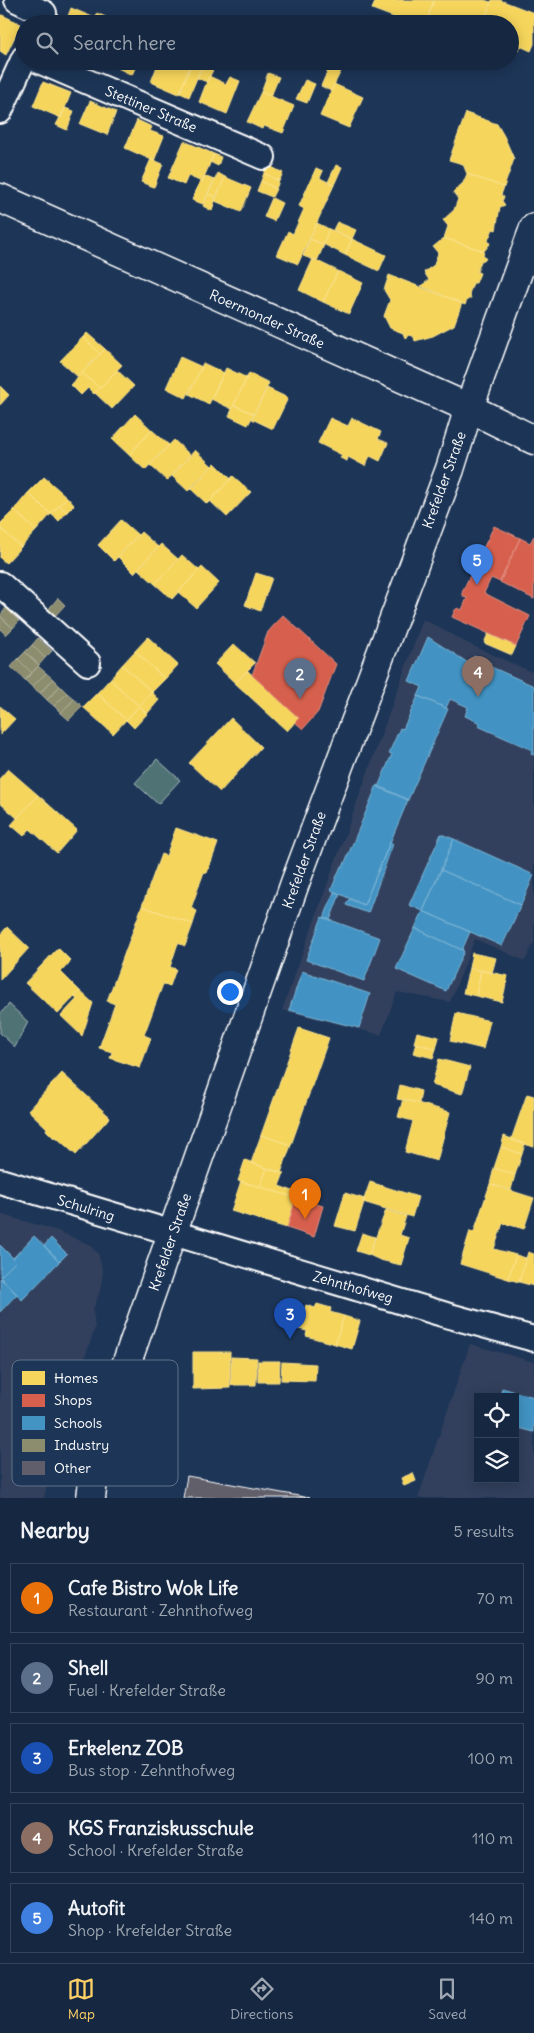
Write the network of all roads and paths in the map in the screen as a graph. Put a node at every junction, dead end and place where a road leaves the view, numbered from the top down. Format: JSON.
{"nodes":[{"id":1,"x":17,"y":0,"type":"edge"},
{"id":2,"x":45,"y":12,"type":"edge"},
{"id":3,"x":19,"y":70,"type":"edge"},
{"id":4,"x":60,"y":70,"type":"edge"},
{"id":5,"x":0,"y":111,"type":"edge"},
{"id":6,"x":263,"y":157,"type":"dead end"},
{"id":7,"x":0,"y":198,"type":"edge"},
{"id":8,"x":534,"y":228,"type":"edge"},
{"id":9,"x":469,"y":408,"type":"junction"},
{"id":10,"x":534,"y":440,"type":"edge"},
{"id":11,"x":0,"y":584,"type":"edge"},
{"id":12,"x":88,"y":662,"type":"dead end"},
{"id":13,"x":0,"y":1181,"type":"edge"},
{"id":14,"x":174,"y":1233,"type":"junction"},
{"id":15,"x":534,"y":1339,"type":"edge"},
{"id":16,"x":128,"y":1360,"type":"edge"}],
"edges":[{"from":1,"to":2,"type":"street"},
{"from":3,"to":5,"type":"street"},
{"from":4,"to":6,"type":"street","name":"Stettiner Straße"},
{"from":7,"to":9,"type":"main road","name":"Roermonder Straße"},
{"from":8,"to":9,"type":"main road","name":"Krefelder Straße"},
{"from":9,"to":10,"type":"main road","name":"Roermonder Straße"},
{"from":9,"to":14,"type":"main road","name":"Krefelder Straße"},
{"from":11,"to":12,"type":"street"},
{"from":13,"to":14,"type":"street","name":"Schulring"},
{"from":14,"to":15,"type":"street","name":"Zehnthofweg"},
{"from":14,"to":16,"type":"main road","name":"Krefelder Straße"}]}
